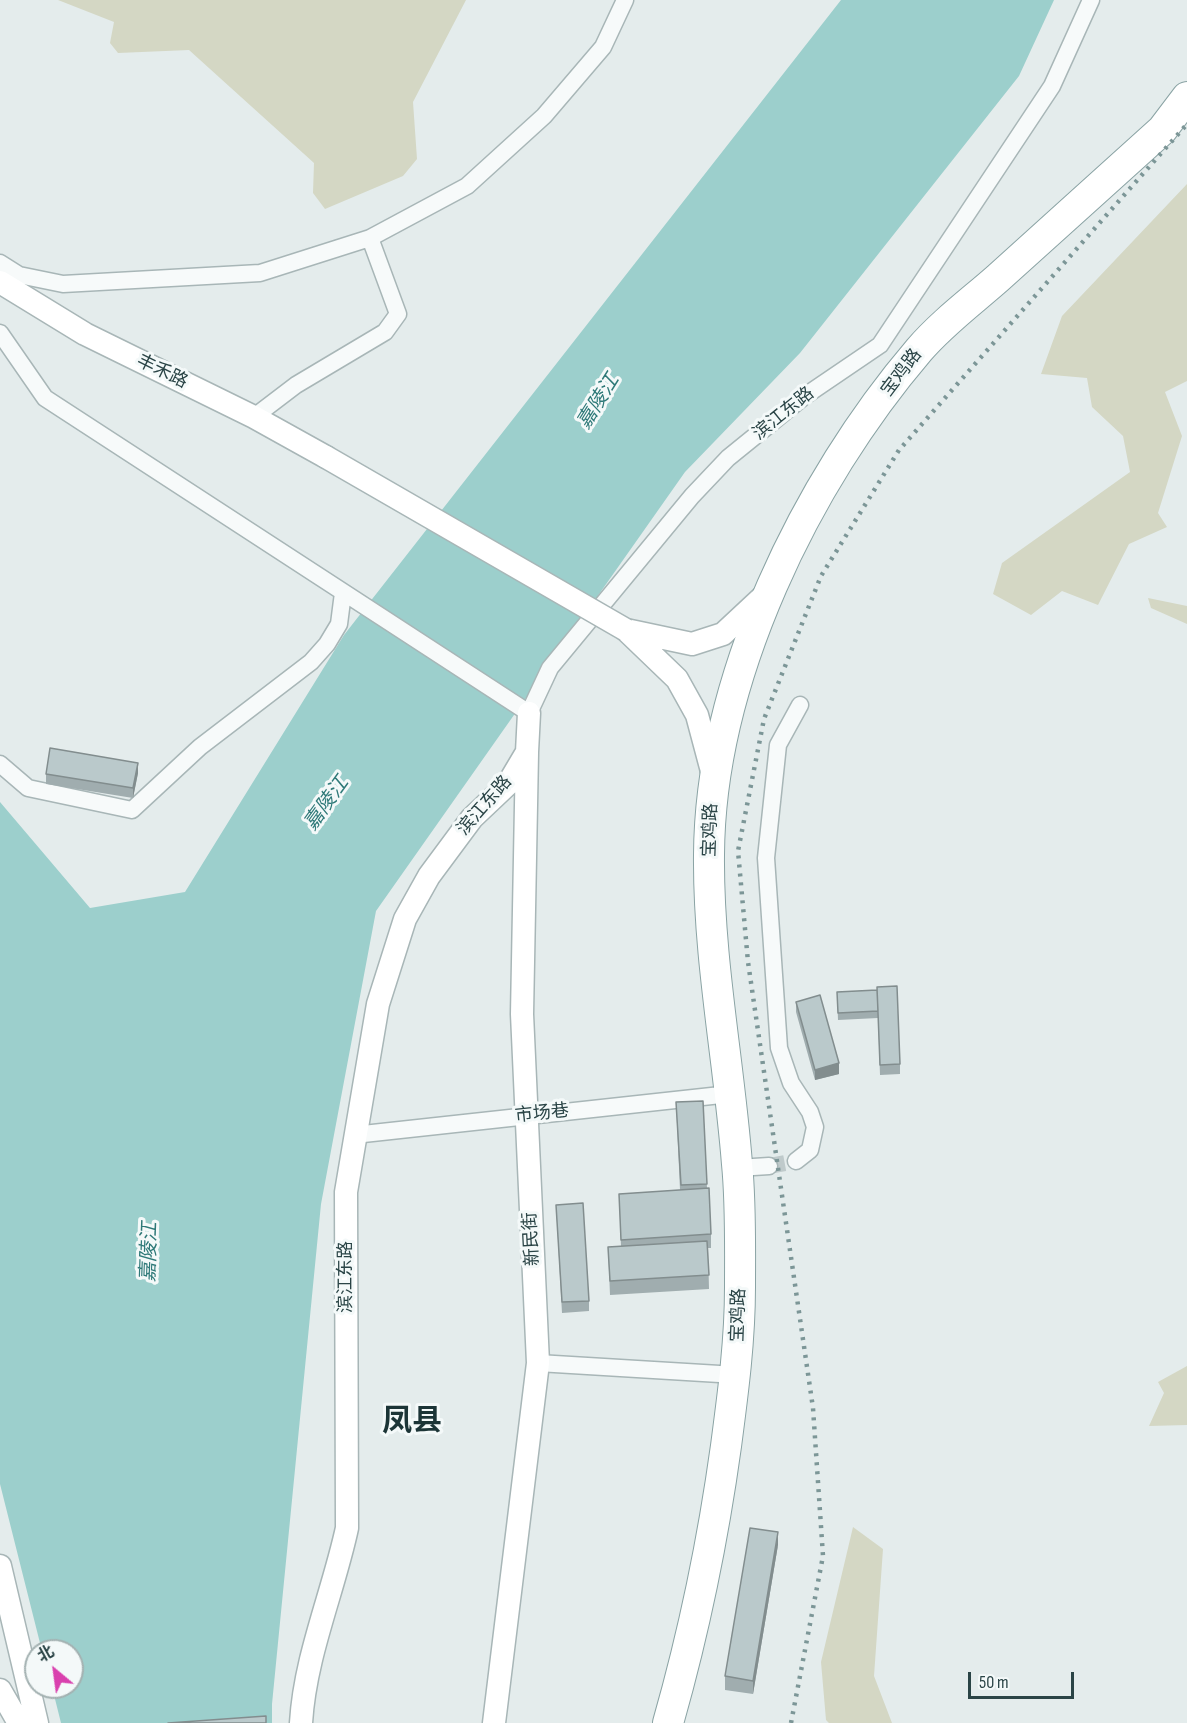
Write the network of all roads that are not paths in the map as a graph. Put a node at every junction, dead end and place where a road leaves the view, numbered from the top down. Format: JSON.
{"nodes":[{"id":1,"x":625,"y":0,"type":"edge"},
{"id":2,"x":1091,"y":0,"type":"edge"},
{"id":3,"x":1187,"y":98,"type":"edge"},
{"id":4,"x":370,"y":238,"type":"junction"},
{"id":5,"x":0,"y":263,"type":"edge"},
{"id":6,"x":0,"y":282,"type":"edge"},
{"id":7,"x":0,"y":333,"type":"edge"},
{"id":8,"x":254,"y":417,"type":"junction"},
{"id":9,"x":770,"y":590,"type":"junction"},
{"id":10,"x":348,"y":597,"type":"junction"},
{"id":11,"x":626,"y":630,"type":"junction"},
{"id":12,"x":800,"y":705,"type":"dead end"},
{"id":13,"x":524,"y":709,"type":"junction"},
{"id":14,"x":527,"y":752,"type":"junction"},
{"id":15,"x":0,"y":764,"type":"edge"},
{"id":16,"x":713,"y":776,"type":"junction"},
{"id":17,"x":730,"y":1094,"type":"junction"},
{"id":18,"x":526,"y":1116,"type":"junction"},
{"id":19,"x":354,"y":1135,"type":"junction"},
{"id":20,"x":796,"y":1161,"type":"tunnel mouth"},
{"id":21,"x":769,"y":1166,"type":"tunnel mouth"},
{"id":22,"x":738,"y":1168,"type":"junction"},
{"id":23,"x":538,"y":1363,"type":"junction"},
{"id":24,"x":736,"y":1375,"type":"junction"},
{"id":25,"x":0,"y":1566,"type":"edge"},
{"id":26,"x":0,"y":1690,"type":"edge"},
{"id":27,"x":19,"y":1723,"type":"edge"},
{"id":28,"x":37,"y":1723,"type":"edge"},
{"id":29,"x":301,"y":1723,"type":"edge"},
{"id":30,"x":494,"y":1723,"type":"edge"},
{"id":31,"x":668,"y":1723,"type":"edge"}],
"edges":[{"from":1,"to":4,"type":"street"},
{"from":2,"to":13,"type":"street","name":"滨江东路"},
{"from":3,"to":9,"type":"highway","name":"宝鸡路"},
{"from":4,"to":5,"type":"street"},
{"from":4,"to":8,"type":"street"},
{"from":6,"to":8,"type":"street","name":"丰禾路"},
{"from":7,"to":10,"type":"street"},
{"from":8,"to":11,"type":"street","name":"丰禾路","bridge":true},
{"from":9,"to":11,"type":"street"},
{"from":9,"to":16,"type":"highway","name":"宝鸡路"},
{"from":10,"to":13,"type":"street"},
{"from":10,"to":15,"type":"street"},
{"from":11,"to":16,"type":"street"},
{"from":12,"to":20,"type":"street"},
{"from":13,"to":14,"type":"street","name":"滨江东路"},
{"from":14,"to":18,"type":"street","name":"新民街"},
{"from":14,"to":19,"type":"street","name":"滨江东路"},
{"from":16,"to":17,"type":"highway","name":"宝鸡路"},
{"from":17,"to":18,"type":"street","name":"市场巷"},
{"from":17,"to":22,"type":"highway","name":"宝鸡路"},
{"from":18,"to":19,"type":"street","name":"市场巷"},
{"from":18,"to":23,"type":"street","name":"新民街"},
{"from":19,"to":29,"type":"street","name":"滨江东路"},
{"from":21,"to":22,"type":"street"},
{"from":22,"to":24,"type":"highway","name":"宝鸡路"},
{"from":23,"to":24,"type":"street"},
{"from":23,"to":30,"type":"street","name":"新民街"},
{"from":24,"to":31,"type":"highway","name":"宝鸡路"},
{"from":25,"to":28,"type":"street"},
{"from":26,"to":27,"type":"street"}]}
